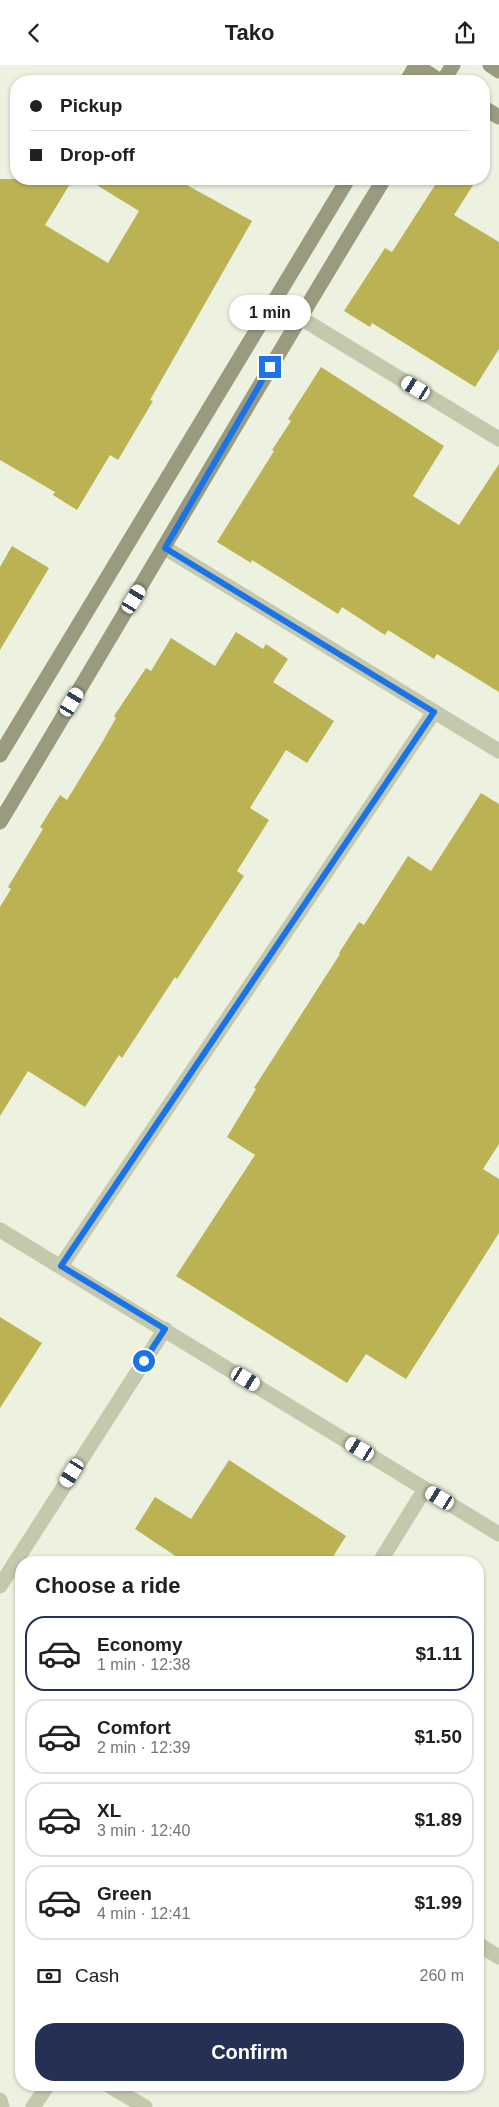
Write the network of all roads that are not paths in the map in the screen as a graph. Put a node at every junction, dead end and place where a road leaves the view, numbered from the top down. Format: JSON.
{"nodes":[{"id":1,"x":416,"y":65,"type":"edge"},
{"id":2,"x":490,"y":65,"type":"edge"},
{"id":3,"x":499,"y":71,"type":"edge"},
{"id":4,"x":431,"y":75,"type":"edge"},
{"id":5,"x":344,"y":185,"type":"edge"},
{"id":6,"x":380,"y":185,"type":"edge"},
{"id":7,"x":299,"y":317,"type":"junction"},
{"id":8,"x":499,"y":439,"type":"edge"},
{"id":9,"x":165,"y":548,"type":"junction"},
{"id":10,"x":434,"y":712,"type":"junction"},
{"id":11,"x":499,"y":751,"type":"edge"},
{"id":12,"x":0,"y":755,"type":"edge"},
{"id":13,"x":0,"y":822,"type":"edge"},
{"id":14,"x":0,"y":1230,"type":"edge"},
{"id":15,"x":61,"y":1266,"type":"junction"},
{"id":16,"x":165,"y":1329,"type":"junction"},
{"id":17,"x":425,"y":1489,"type":"junction"},
{"id":18,"x":499,"y":1534,"type":"edge"},
{"id":19,"x":19,"y":1556,"type":"edge"},
{"id":20,"x":383,"y":1556,"type":"edge"},
{"id":21,"x":15,"y":1563,"type":"edge"},
{"id":22,"x":0,"y":1586,"type":"edge"},
{"id":23,"x":484,"y":1948,"type":"edge"},
{"id":24,"x":499,"y":1957,"type":"edge"},
{"id":25,"x":44,"y":2091,"type":"edge"},
{"id":26,"x":118,"y":2091,"type":"edge"},
{"id":27,"x":0,"y":2100,"type":"edge"},
{"id":28,"x":2,"y":2107,"type":"edge"},
{"id":29,"x":33,"y":2107,"type":"edge"},
{"id":30,"x":144,"y":2107,"type":"edge"}],
"edges":[{"from":1,"to":4,"type":"main road"},
{"from":2,"to":3,"type":"main road"},
{"from":5,"to":12,"type":"main road"},
{"from":6,"to":7,"type":"main road"},
{"from":7,"to":8,"type":"street"},
{"from":7,"to":9,"type":"main road"},
{"from":9,"to":10,"type":"street"},
{"from":9,"to":13,"type":"main road"},
{"from":10,"to":11,"type":"street"},
{"from":10,"to":15,"type":"street"},
{"from":14,"to":15,"type":"street"},
{"from":15,"to":16,"type":"street"},
{"from":16,"to":17,"type":"street"},
{"from":16,"to":19,"type":"street"},
{"from":17,"to":18,"type":"street"},
{"from":17,"to":20,"type":"street"},
{"from":21,"to":22,"type":"street"},
{"from":23,"to":24,"type":"street"},
{"from":25,"to":29,"type":"street"},
{"from":26,"to":30,"type":"street"},
{"from":27,"to":28,"type":"street"}]}
